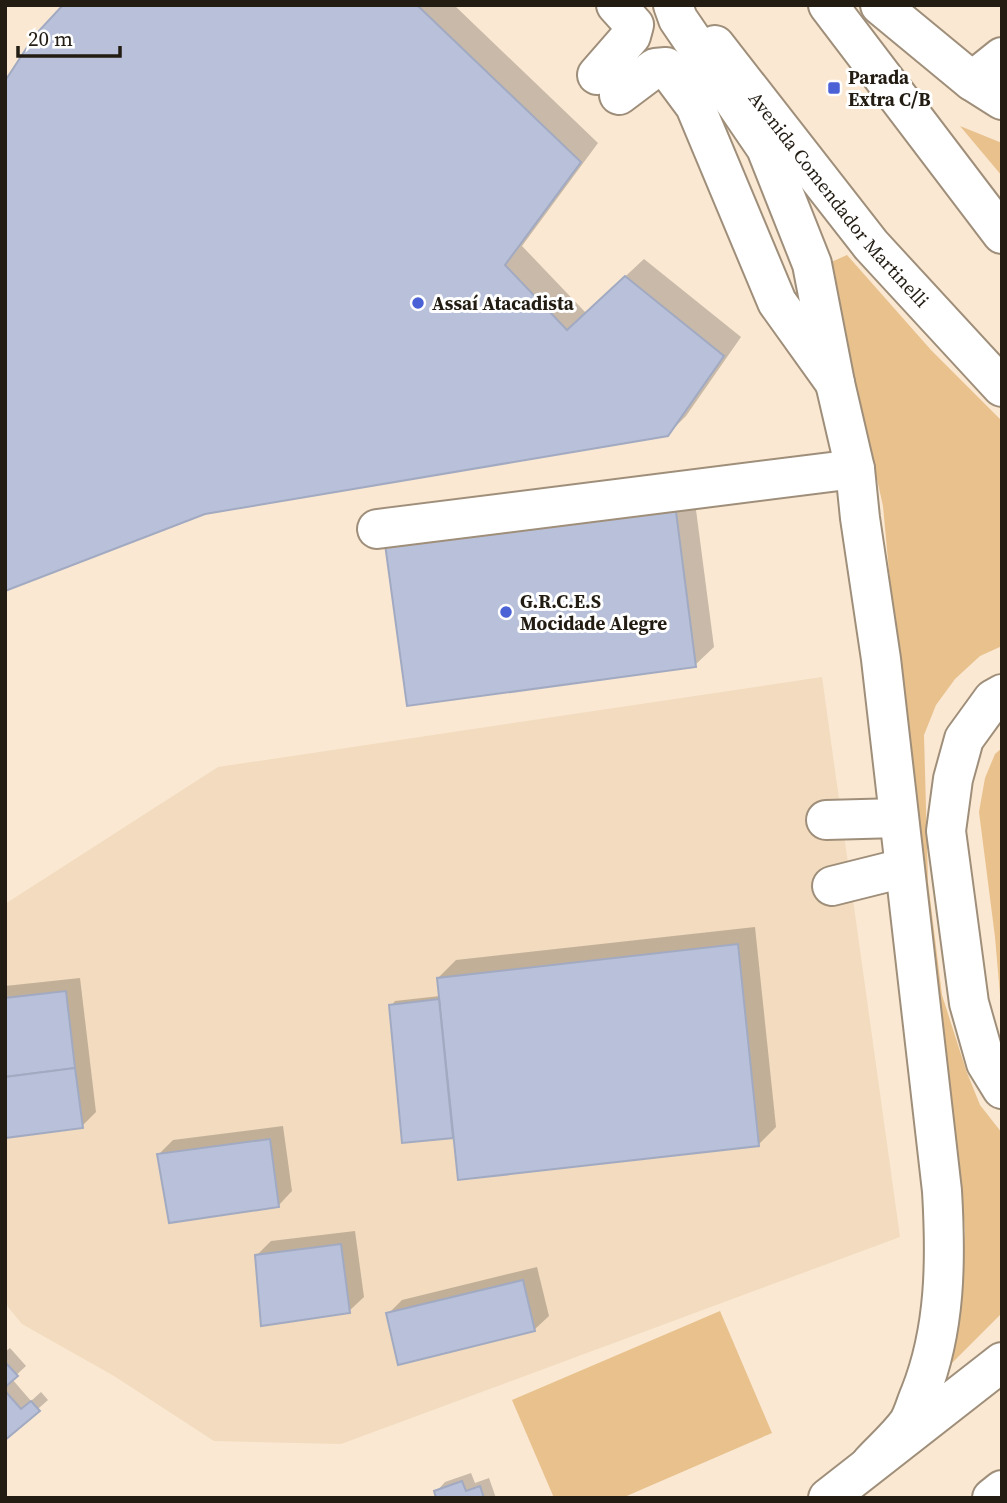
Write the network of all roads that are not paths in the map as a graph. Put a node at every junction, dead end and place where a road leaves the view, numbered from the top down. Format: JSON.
{"nodes":[{"id":1,"x":673,"y":5,"type":"edge"},
{"id":2,"x":684,"y":5,"type":"edge"},
{"id":3,"x":828,"y":5,"type":"edge"},
{"id":4,"x":880,"y":5,"type":"edge"},
{"id":5,"x":625,"y":15,"type":"edge"},
{"id":6,"x":1002,"y":57,"type":"edge"},
{"id":7,"x":666,"y":67,"type":"junction"},
{"id":8,"x":987,"y":91,"type":"edge"},
{"id":9,"x":1002,"y":234,"type":"edge"},
{"id":10,"x":835,"y":383,"type":"junction"},
{"id":11,"x":1002,"y":387,"type":"edge"},
{"id":12,"x":855,"y":469,"type":"junction"},
{"id":13,"x":377,"y":529,"type":"dead end"},
{"id":14,"x":1002,"y":694,"type":"edge"},
{"id":15,"x":898,"y":818,"type":"junction"},
{"id":16,"x":826,"y":820,"type":"dead end"},
{"id":17,"x":904,"y":867,"type":"junction"},
{"id":18,"x":832,"y":886,"type":"dead end"},
{"id":19,"x":1002,"y":1089,"type":"edge"},
{"id":20,"x":1002,"y":1362,"type":"edge"},
{"id":21,"x":871,"y":1463,"type":"junction"},
{"id":22,"x":1002,"y":1491,"type":"edge"},
{"id":23,"x":828,"y":1498,"type":"edge"},
{"id":24,"x":992,"y":1498,"type":"edge"}],
"edges":[{"from":1,"to":10,"type":"main road"},
{"from":2,"to":11,"type":"main road","name":"Avenida Comendador Martinelli"},
{"from":3,"to":9,"type":"main road"},
{"from":4,"to":8,"type":"main road"},
{"from":5,"to":7,"type":"main road"},
{"from":5,"to":7,"type":"main road"},
{"from":6,"to":8,"type":"main road"},
{"from":7,"to":10,"type":"main road"},
{"from":10,"to":12,"type":"main road"},
{"from":12,"to":13,"type":"main road"},
{"from":12,"to":15,"type":"main road"},
{"from":14,"to":19,"type":"main road"},
{"from":15,"to":16,"type":"main road"},
{"from":15,"to":17,"type":"main road"},
{"from":17,"to":18,"type":"main road"},
{"from":17,"to":21,"type":"main road"},
{"from":20,"to":21,"type":"main road"},
{"from":21,"to":23,"type":"main road"},
{"from":22,"to":24,"type":"main road"}]}
